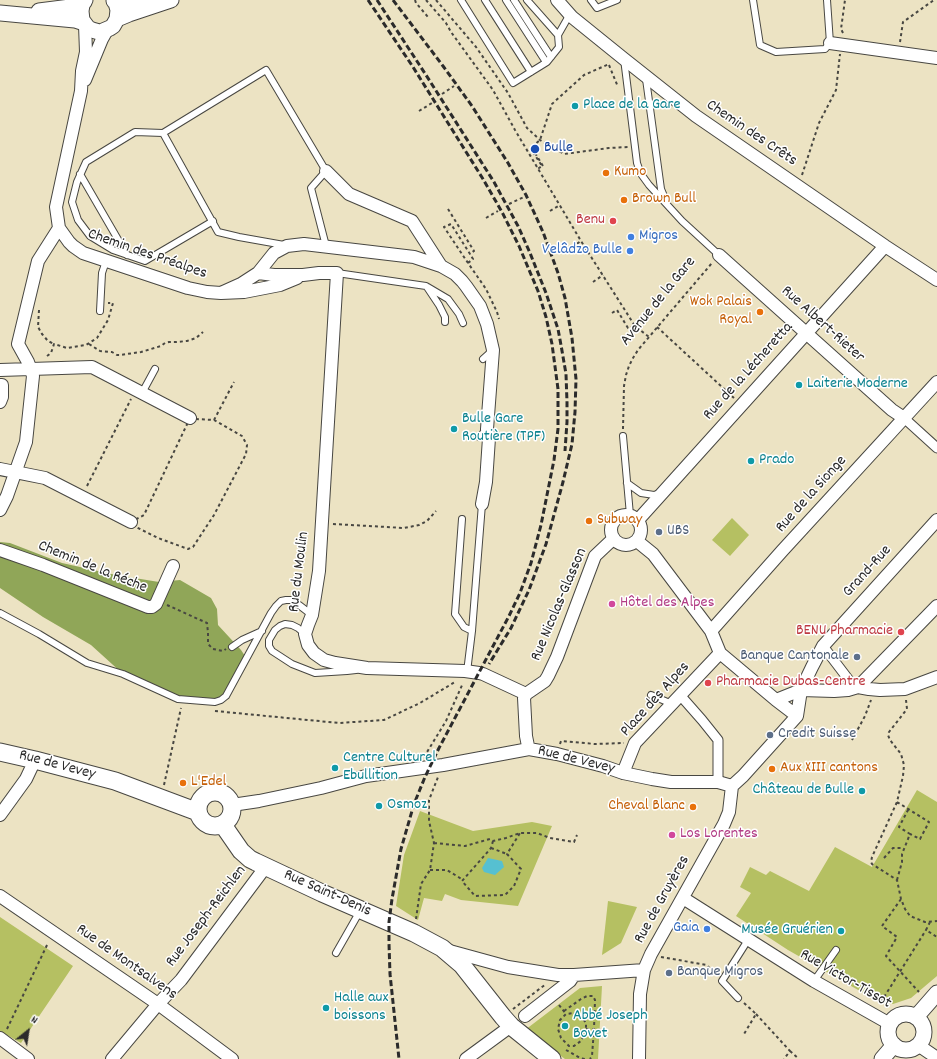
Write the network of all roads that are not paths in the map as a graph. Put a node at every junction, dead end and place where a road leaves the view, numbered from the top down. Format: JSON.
{"nodes":[{"id":1,"x":114,"y":0,"type":"edge"},
{"id":2,"x":156,"y":0,"type":"edge"},
{"id":3,"x":171,"y":0,"type":"edge"},
{"id":4,"x":461,"y":0,"type":"edge"},
{"id":5,"x":485,"y":0,"type":"edge"},
{"id":6,"x":506,"y":0,"type":"edge"},
{"id":7,"x":514,"y":0,"type":"edge"},
{"id":8,"x":527,"y":0,"type":"edge"},
{"id":9,"x":557,"y":0,"type":"edge"},
{"id":10,"x":591,"y":0,"type":"edge"},
{"id":11,"x":617,"y":0,"type":"edge"},
{"id":12,"x":753,"y":0,"type":"edge"},
{"id":13,"x":827,"y":0,"type":"edge"},
{"id":14,"x":85,"y":1,"type":"edge"},
{"id":15,"x":3,"y":13,"type":"edge"},
{"id":16,"x":570,"y":14,"type":"junction"},
{"id":17,"x":85,"y":24,"type":"junction"},
{"id":18,"x":112,"y":25,"type":"junction"},
{"id":19,"x":558,"y":35,"type":"junction"},
{"id":20,"x":830,"y":43,"type":"junction"},
{"id":21,"x":937,"y":58,"type":"edge"},
{"id":22,"x":548,"y":60,"type":"junction"},
{"id":23,"x":618,"y":60,"type":"junction"},
{"id":24,"x":531,"y":72,"type":"junction"},
{"id":25,"x":646,"y":77,"type":"junction"},
{"id":26,"x":81,"y":91,"type":"junction"},
{"id":27,"x":164,"y":133,"type":"junction"},
{"id":28,"x":326,"y":171,"type":"junction"},
{"id":29,"x":80,"y":174,"type":"junction"},
{"id":30,"x":669,"y":206,"type":"junction"},
{"id":31,"x":213,"y":221,"type":"junction"},
{"id":32,"x":59,"y":228,"type":"junction"},
{"id":33,"x":287,"y":246,"type":"junction"},
{"id":34,"x":326,"y":246,"type":"junction"},
{"id":35,"x":885,"y":246,"type":"junction"},
{"id":36,"x":127,"y":255,"type":"junction"},
{"id":37,"x":719,"y":255,"type":"joint"},
{"id":38,"x":106,"y":261,"type":"junction"},
{"id":39,"x":441,"y":266,"type":"junction"},
{"id":40,"x":258,"y":273,"type":"junction"},
{"id":41,"x":337,"y":273,"type":"junction"},
{"id":42,"x":303,"y":275,"type":"junction"},
{"id":43,"x":937,"y":280,"type":"edge"},
{"id":44,"x":426,"y":286,"type":"junction"},
{"id":45,"x":221,"y":293,"type":"junction"},
{"id":46,"x":100,"y":311,"type":"dead end"},
{"id":47,"x":445,"y":322,"type":"dead end"},
{"id":48,"x":463,"y":323,"type":"dead end"},
{"id":49,"x":807,"y":333,"type":"junction"},
{"id":50,"x":33,"y":368,"type":"junction"},
{"id":51,"x":155,"y":369,"type":"dead end"},
{"id":52,"x":0,"y":370,"type":"edge"},
{"id":53,"x":937,"y":382,"type":"edge"},
{"id":54,"x":0,"y":385,"type":"edge"},
{"id":55,"x":139,"y":391,"type":"junction"},
{"id":56,"x":0,"y":402,"type":"edge"},
{"id":57,"x":190,"y":418,"type":"road end"},
{"id":58,"x":904,"y":418,"type":"junction"},
{"id":59,"x":623,"y":436,"type":"road end"},
{"id":60,"x":937,"y":448,"type":"edge"},
{"id":61,"x":0,"y":468,"type":"edge"},
{"id":62,"x":15,"y":472,"type":"junction"},
{"id":63,"x":627,"y":483,"type":"junction"},
{"id":64,"x":662,"y":493,"type":"junction"},
{"id":65,"x":482,"y":504,"type":"joint"},
{"id":66,"x":0,"y":510,"type":"edge"},
{"id":67,"x":634,"y":518,"type":"junction"},
{"id":68,"x":462,"y":519,"type":"dead end"},
{"id":69,"x":937,"y":520,"type":"edge"},
{"id":70,"x":130,"y":522,"type":"road end"},
{"id":71,"x":613,"y":539,"type":"junction"},
{"id":72,"x":637,"y":541,"type":"junction"},
{"id":73,"x":0,"y":550,"type":"edge"},
{"id":74,"x":173,"y":566,"type":"dead end"},
{"id":75,"x":937,"y":606,"type":"edge"},
{"id":76,"x":0,"y":613,"type":"edge"},
{"id":77,"x":312,"y":616,"type":"junction"},
{"id":78,"x":262,"y":631,"type":"junction"},
{"id":79,"x":711,"y":631,"type":"junction"},
{"id":80,"x":472,"y":632,"type":"junction"},
{"id":81,"x":306,"y":634,"type":"junction"},
{"id":82,"x":823,"y":646,"type":"junction"},
{"id":83,"x":232,"y":647,"type":"road end"},
{"id":84,"x":720,"y":654,"type":"junction"},
{"id":85,"x":367,"y":668,"type":"junction"},
{"id":86,"x":467,"y":672,"type":"junction"},
{"id":87,"x":937,"y":677,"type":"edge"},
{"id":88,"x":857,"y":688,"type":"junction"},
{"id":89,"x":801,"y":690,"type":"junction"},
{"id":90,"x":526,"y":694,"type":"junction"},
{"id":91,"x":651,"y":695,"type":"dead end"},
{"id":92,"x":676,"y":700,"type":"junction"},
{"id":93,"x":776,"y":700,"type":"junction"},
{"id":94,"x":797,"y":716,"type":"junction"},
{"id":95,"x":529,"y":749,"type":"junction"},
{"id":96,"x":0,"y":752,"type":"edge"},
{"id":97,"x":35,"y":760,"type":"junction"},
{"id":98,"x":623,"y":772,"type":"junction"},
{"id":99,"x":115,"y":781,"type":"junction"},
{"id":100,"x":718,"y":782,"type":"junction"},
{"id":101,"x":732,"y":786,"type":"junction"},
{"id":102,"x":200,"y":805,"type":"junction"},
{"id":103,"x":232,"y":805,"type":"junction"},
{"id":104,"x":0,"y":815,"type":"edge"},
{"id":105,"x":223,"y":825,"type":"junction"},
{"id":106,"x":264,"y":866,"type":"junction"},
{"id":107,"x":0,"y":896,"type":"edge"},
{"id":108,"x":682,"y":898,"type":"junction"},
{"id":109,"x":361,"y":909,"type":"junction"},
{"id":110,"x":748,"y":940,"type":"junction"},
{"id":111,"x":442,"y":948,"type":"junction"},
{"id":112,"x":836,"y":950,"type":"dead end"},
{"id":113,"x":336,"y":953,"type":"dead end"},
{"id":114,"x":644,"y":970,"type":"junction"},
{"id":115,"x":574,"y":975,"type":"junction"},
{"id":116,"x":814,"y":981,"type":"junction"},
{"id":117,"x":937,"y":993,"type":"edge"},
{"id":118,"x":738,"y":998,"type":"road end"},
{"id":119,"x":158,"y":1004,"type":"junction"},
{"id":120,"x":916,"y":1017,"type":"junction"},
{"id":121,"x":515,"y":1018,"type":"junction"},
{"id":122,"x":890,"y":1024,"type":"junction"},
{"id":123,"x":3,"y":1036,"type":"edge"},
{"id":124,"x":894,"y":1045,"type":"junction"},
{"id":125,"x":918,"y":1045,"type":"junction"},
{"id":126,"x":561,"y":1054,"type":"edge"},
{"id":127,"x":937,"y":1058,"type":"edge"},
{"id":128,"x":28,"y":1059,"type":"edge"},
{"id":129,"x":112,"y":1059,"type":"edge"},
{"id":130,"x":232,"y":1059,"type":"edge"},
{"id":131,"x":466,"y":1059,"type":"edge"},
{"id":132,"x":639,"y":1059,"type":"edge"},
{"id":133,"x":882,"y":1059,"type":"edge"}],
"edges":[{"from":1,"to":2,"type":"street"},
{"from":1,"to":18,"type":"street"},
{"from":3,"to":18,"type":"street"},
{"from":4,"to":24,"type":"lane"},
{"from":5,"to":24,"type":"lane"},
{"from":6,"to":22,"type":"lane"},
{"from":7,"to":22,"type":"lane"},
{"from":8,"to":19,"type":"lane"},
{"from":9,"to":16,"type":"street","name":"Chemin des Crêts"},
{"from":10,"to":11,"type":"lane"},
{"from":12,"to":20,"type":"lane"},
{"from":13,"to":20,"type":"lane"},
{"from":14,"to":15,"type":"street"},
{"from":14,"to":17,"type":"street"},
{"from":15,"to":17,"type":"street"},
{"from":16,"to":19,"type":"lane"},
{"from":16,"to":23,"type":"street","name":"Chemin des Crêts"},
{"from":17,"to":18,"type":"street"},
{"from":17,"to":26,"type":"street"},
{"from":18,"to":26,"type":"street"},
{"from":19,"to":22,"type":"lane"},
{"from":20,"to":21,"type":"street"},
{"from":22,"to":24,"type":"lane"},
{"from":23,"to":25,"type":"street","name":"Chemin des Crêts"},
{"from":23,"to":30,"type":"lane"},
{"from":25,"to":30,"type":"lane"},
{"from":25,"to":35,"type":"street","name":"Chemin des Crêts"},
{"from":26,"to":32,"type":"street"},
{"from":27,"to":28,"type":"lane"},
{"from":27,"to":29,"type":"lane"},
{"from":27,"to":31,"type":"lane"},
{"from":28,"to":34,"type":"lane"},
{"from":28,"to":39,"type":"street"},
{"from":29,"to":36,"type":"lane"},
{"from":29,"to":36,"type":"lane"},
{"from":30,"to":37,"type":"lane"},
{"from":31,"to":33,"type":"lane"},
{"from":31,"to":36,"type":"lane"},
{"from":32,"to":38,"type":"street","name":"Chemin des Préalpes"},
{"from":32,"to":50,"type":"street"},
{"from":33,"to":34,"type":"street"},
{"from":33,"to":40,"type":"street"},
{"from":34,"to":39,"type":"street"},
{"from":35,"to":43,"type":"street","name":"Chemin des Crêts"},
{"from":35,"to":49,"type":"street","name":"Rue de la Lécheretta"},
{"from":37,"to":49,"type":"street","name":"Rue Albert-Rieter"},
{"from":38,"to":45,"type":"street","name":"Chemin des Préalpes"},
{"from":38,"to":46,"type":"lane"},
{"from":39,"to":65,"type":"street"},
{"from":40,"to":42,"type":"street","name":"Chemin des Préalpes"},
{"from":40,"to":45,"type":"street"},
{"from":41,"to":42,"type":"street","name":"Chemin des Préalpes"},
{"from":41,"to":44,"type":"lane"},
{"from":41,"to":77,"type":"street","name":"Rue du Moulin"},
{"from":42,"to":45,"type":"street","name":"Chemin des Préalpes"},
{"from":44,"to":47,"type":"lane"},
{"from":44,"to":48,"type":"lane"},
{"from":49,"to":58,"type":"street","name":"Rue Albert-Rieter"},
{"from":49,"to":64,"type":"street","name":"Rue de la Lécheretta"},
{"from":50,"to":52,"type":"street"},
{"from":50,"to":55,"type":"street"},
{"from":50,"to":62,"type":"street"},
{"from":51,"to":55,"type":"lane"},
{"from":53,"to":58,"type":"street","name":"Rue de la Sionge"},
{"from":54,"to":56,"type":"street"},
{"from":55,"to":57,"type":"street"},
{"from":58,"to":60,"type":"street"},
{"from":58,"to":79,"type":"street","name":"Rue de la Sionge"},
{"from":59,"to":63,"type":"lane"},
{"from":61,"to":62,"type":"street"},
{"from":62,"to":66,"type":"street"},
{"from":62,"to":70,"type":"street"},
{"from":63,"to":64,"type":"lane"},
{"from":63,"to":67,"type":"lane"},
{"from":64,"to":67,"type":"street","name":"Rue de la Lécheretta"},
{"from":65,"to":80,"type":"lane"},
{"from":67,"to":71,"type":"street"},
{"from":67,"to":72,"type":"street"},
{"from":68,"to":80,"type":"lane"},
{"from":69,"to":82,"type":"street","name":"Grand-Rue"},
{"from":71,"to":72,"type":"street"},
{"from":71,"to":90,"type":"street","name":"Rue Nicolas-Glasson"},
{"from":72,"to":79,"type":"street"},
{"from":73,"to":74,"type":"street","name":"Chemin de la Réche"},
{"from":75,"to":88,"type":"street"},
{"from":76,"to":78,"type":"lane"},
{"from":77,"to":78,"type":"lane"},
{"from":77,"to":81,"type":"street","name":"Rue du Moulin"},
{"from":78,"to":83,"type":"lane"},
{"from":79,"to":84,"type":"street"},
{"from":80,"to":86,"type":"lane"},
{"from":81,"to":85,"type":"street","name":"Rue du Moulin"},
{"from":81,"to":85,"type":"lane"},
{"from":82,"to":88,"type":"street"},
{"from":82,"to":89,"type":"street","name":"Grand-Rue"},
{"from":84,"to":92,"type":"street","name":"Place des Alpes"},
{"from":84,"to":93,"type":"street"},
{"from":85,"to":86,"type":"street","name":"Rue du Moulin"},
{"from":86,"to":90,"type":"street","name":"Rue du Moulin"},
{"from":87,"to":88,"type":"street"},
{"from":88,"to":89,"type":"street"},
{"from":89,"to":93,"type":"street"},
{"from":89,"to":94,"type":"street","name":"Grand-Rue"},
{"from":90,"to":95,"type":"street"},
{"from":91,"to":92,"type":"lane"},
{"from":92,"to":98,"type":"street","name":"Place des Alpes"},
{"from":92,"to":100,"type":"street"},
{"from":93,"to":94,"type":"street"},
{"from":94,"to":101,"type":"street"},
{"from":95,"to":98,"type":"street","name":"Rue de Vevey"},
{"from":95,"to":103,"type":"street","name":"Rue de Vevey"},
{"from":96,"to":97,"type":"main road","name":"Rue de Vevey"},
{"from":97,"to":99,"type":"main road","name":"Rue de Vevey"},
{"from":97,"to":104,"type":"street"},
{"from":98,"to":100,"type":"street","name":"Rue de Vevey"},
{"from":99,"to":102,"type":"main road","name":"Rue de Vevey"},
{"from":99,"to":102,"type":"main road","name":"Rue de Vevey"},
{"from":100,"to":101,"type":"street","name":"Rue de Vevey"},
{"from":101,"to":108,"type":"street","name":"Rue de Gruyères"},
{"from":102,"to":103,"type":"main road"},
{"from":102,"to":105,"type":"main road"},
{"from":103,"to":105,"type":"main road"},
{"from":105,"to":106,"type":"main road","name":"Rue Saint-Denis"},
{"from":106,"to":109,"type":"main road","name":"Rue Saint-Denis"},
{"from":106,"to":119,"type":"street","name":"Rue Joseph-Reichlen"},
{"from":107,"to":119,"type":"street","name":"Rue de Montsalvens"},
{"from":108,"to":110,"type":"street","name":"Rue Victor-Tissot"},
{"from":108,"to":114,"type":"street","name":"Rue de Gruyères"},
{"from":109,"to":111,"type":"main road","name":"Rue Saint-Denis"},
{"from":109,"to":113,"type":"lane"},
{"from":110,"to":116,"type":"street","name":"Rue Victor-Tissot"},
{"from":110,"to":118,"type":"lane"},
{"from":111,"to":115,"type":"street","name":"Rue Saint-Denis"},
{"from":111,"to":121,"type":"main road","name":"Rue Saint-Denis"},
{"from":112,"to":116,"type":"lane"},
{"from":114,"to":115,"type":"street","name":"Rue Saint-Denis"},
{"from":114,"to":132,"type":"street","name":"Rue de Gruyères"},
{"from":115,"to":121,"type":"street"},
{"from":116,"to":122,"type":"street","name":"Rue Victor-Tissot"},
{"from":117,"to":120,"type":"street"},
{"from":119,"to":129,"type":"street","name":"Rue Joseph-Reichlen"},
{"from":119,"to":130,"type":"street","name":"Rue de Montsalvens"},
{"from":120,"to":122,"type":"street"},
{"from":120,"to":125,"type":"street"},
{"from":121,"to":126,"type":"main road","name":"Rue Saint-Denis"},
{"from":121,"to":131,"type":"street"},
{"from":122,"to":124,"type":"street"},
{"from":123,"to":128,"type":"street"},
{"from":124,"to":125,"type":"street"},
{"from":124,"to":133,"type":"street"},
{"from":125,"to":127,"type":"street"}]}
